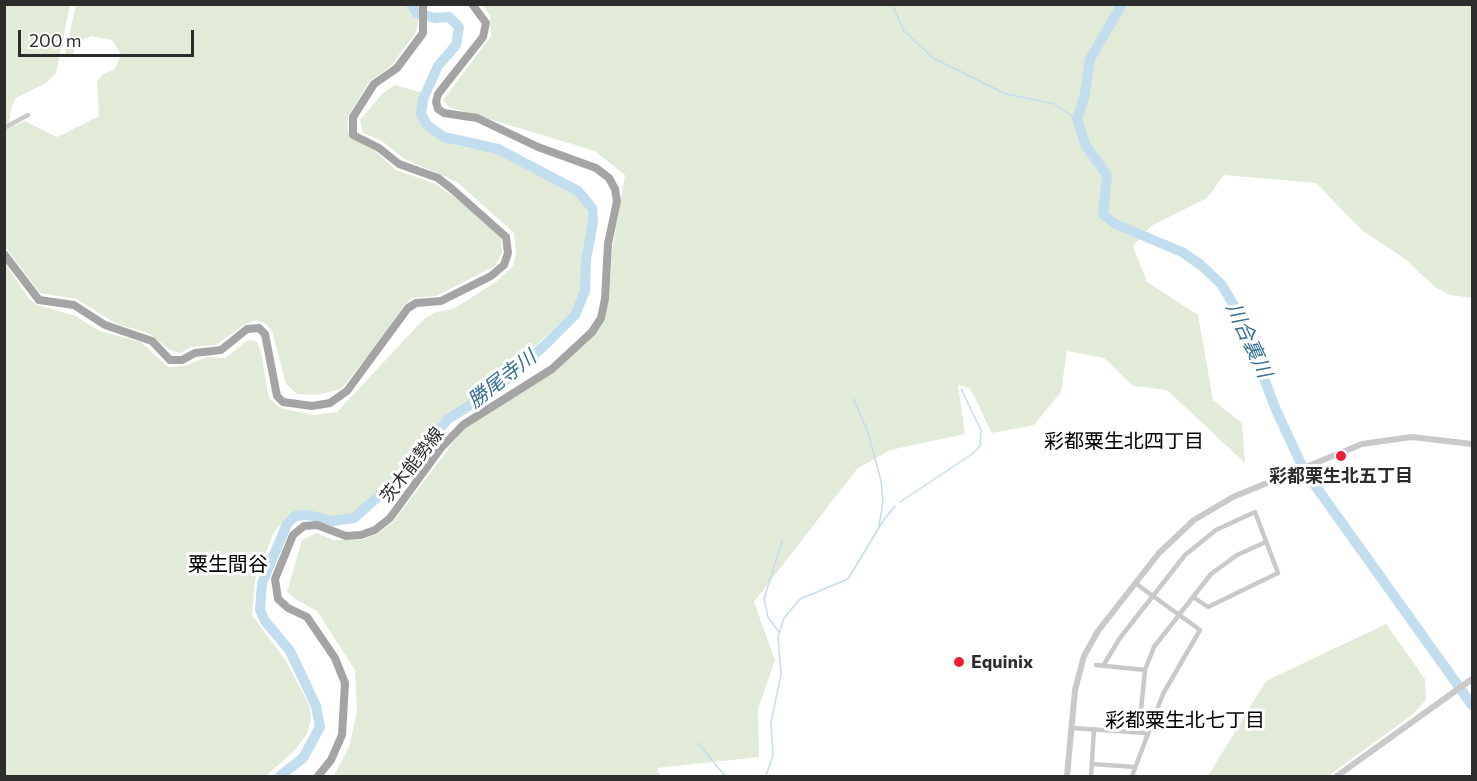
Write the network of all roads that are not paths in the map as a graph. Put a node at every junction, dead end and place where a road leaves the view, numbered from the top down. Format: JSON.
{"nodes":[{"id":1,"x":423,"y":4,"type":"edge"},
{"id":2,"x":472,"y":4,"type":"edge"},
{"id":3,"x":27,"y":116,"type":"dead end"},
{"id":4,"x":4,"y":128,"type":"edge"},
{"id":5,"x":4,"y":254,"type":"edge"},
{"id":6,"x":1473,"y":444,"type":"edge"},
{"id":7,"x":1266,"y":542,"type":"junction"},
{"id":8,"x":1135,"y":583,"type":"junction"},
{"id":9,"x":1153,"y":594,"type":"junction"},
{"id":10,"x":1193,"y":597,"type":"junction"},
{"id":11,"x":1178,"y":613,"type":"junction"},
{"id":12,"x":1096,"y":665,"type":"dead end"},
{"id":13,"x":1103,"y":666,"type":"junction"},
{"id":14,"x":1145,"y":670,"type":"junction"},
{"id":15,"x":1473,"y":679,"type":"edge"},
{"id":16,"x":1156,"y":715,"type":"junction"},
{"id":17,"x":1072,"y":728,"type":"junction"},
{"id":18,"x":1094,"y":729,"type":"junction"},
{"id":19,"x":1146,"y":734,"type":"junction"},
{"id":20,"x":1092,"y":764,"type":"junction"},
{"id":21,"x":1135,"y":768,"type":"junction"},
{"id":22,"x":318,"y":777,"type":"edge"},
{"id":23,"x":1067,"y":777,"type":"edge"},
{"id":24,"x":1091,"y":777,"type":"edge"},
{"id":25,"x":1132,"y":777,"type":"edge"},
{"id":26,"x":1337,"y":777,"type":"edge"}],
"edges":[{"from":1,"to":5,"type":"main road"},
{"from":2,"to":22,"type":"main road","name":"茨木能勢線"},
{"from":3,"to":4,"type":"street"},
{"from":6,"to":8,"type":"street"},
{"from":7,"to":9,"type":"street"},
{"from":7,"to":10,"type":"street"},
{"from":7,"to":10,"type":"street"},
{"from":8,"to":9,"type":"street"},
{"from":8,"to":17,"type":"street"},
{"from":9,"to":11,"type":"street"},
{"from":9,"to":13,"type":"street"},
{"from":10,"to":11,"type":"street"},
{"from":11,"to":14,"type":"street"},
{"from":11,"to":16,"type":"street"},
{"from":12,"to":13,"type":"street"},
{"from":13,"to":14,"type":"street"},
{"from":14,"to":16,"type":"street"},
{"from":15,"to":26,"type":"street"},
{"from":16,"to":19,"type":"street"},
{"from":17,"to":18,"type":"street"},
{"from":17,"to":23,"type":"street"},
{"from":18,"to":19,"type":"street"},
{"from":18,"to":20,"type":"street"},
{"from":19,"to":21,"type":"street"},
{"from":20,"to":21,"type":"street"},
{"from":20,"to":24,"type":"street"},
{"from":21,"to":25,"type":"street"}]}
